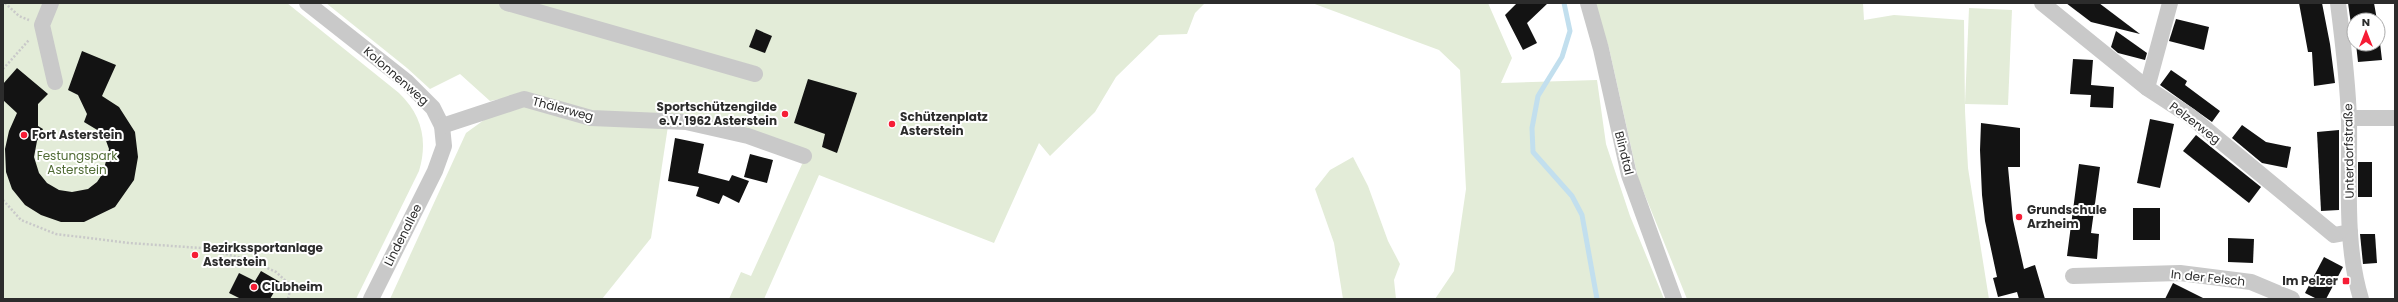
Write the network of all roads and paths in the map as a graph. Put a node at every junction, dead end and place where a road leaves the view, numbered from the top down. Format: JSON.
{"nodes":[{"id":1,"x":5,"y":3,"type":"edge"},
{"id":2,"x":50,"y":3,"type":"edge"},
{"id":3,"x":307,"y":3,"type":"edge"},
{"id":4,"x":507,"y":3,"type":"edge"},
{"id":5,"x":1588,"y":3,"type":"edge"},
{"id":6,"x":2042,"y":3,"type":"edge"},
{"id":7,"x":2170,"y":3,"type":"edge"},
{"id":8,"x":2338,"y":3,"type":"edge"},
{"id":9,"x":42,"y":25,"type":"junction"},
{"id":10,"x":22,"y":48,"type":"dead end"},
{"id":11,"x":3,"y":69,"type":"edge"},
{"id":12,"x":755,"y":74,"type":"dead end"},
{"id":13,"x":55,"y":82,"type":"dead end"},
{"id":14,"x":2148,"y":88,"type":"junction"},
{"id":15,"x":2349,"y":118,"type":"junction"},
{"id":16,"x":2395,"y":118,"type":"edge"},
{"id":17,"x":442,"y":126,"type":"junction"},
{"id":18,"x":804,"y":156,"type":"dead end"},
{"id":19,"x":435,"y":171,"type":"joint"},
{"id":20,"x":3,"y":200,"type":"edge"},
{"id":21,"x":2350,"y":232,"type":"junction"},
{"id":22,"x":2073,"y":276,"type":"dead end"},
{"id":23,"x":288,"y":299,"type":"edge"},
{"id":24,"x":371,"y":299,"type":"edge"},
{"id":25,"x":1674,"y":299,"type":"edge"},
{"id":26,"x":2292,"y":299,"type":"edge"},
{"id":27,"x":2361,"y":299,"type":"edge"}],
"edges":[{"from":1,"to":9,"type":"path"},
{"from":2,"to":9,"type":"street"},
{"from":3,"to":17,"type":"street","name":"Kolonnenweg"},
{"from":4,"to":12,"type":"street"},
{"from":5,"to":25,"type":"street","name":"Blindtal"},
{"from":6,"to":14,"type":"street","name":"Pelzerweg"},
{"from":7,"to":14,"type":"street"},
{"from":8,"to":15,"type":"street","name":"Unterdorfstraße"},
{"from":9,"to":13,"type":"street"},
{"from":10,"to":11,"type":"path"},
{"from":14,"to":21,"type":"street","name":"Pelzerweg"},
{"from":15,"to":16,"type":"street"},
{"from":15,"to":21,"type":"street","name":"Unterdorfstraße"},
{"from":17,"to":18,"type":"street","name":"Thälerweg"},
{"from":17,"to":19,"type":"street","name":"Kolonnenweg"},
{"from":19,"to":24,"type":"street","name":"Lindenallee"},
{"from":20,"to":23,"type":"path"},
{"from":21,"to":27,"type":"street","name":"Unterdorfstraße"},
{"from":22,"to":26,"type":"street","name":"In der Felsch"}]}
